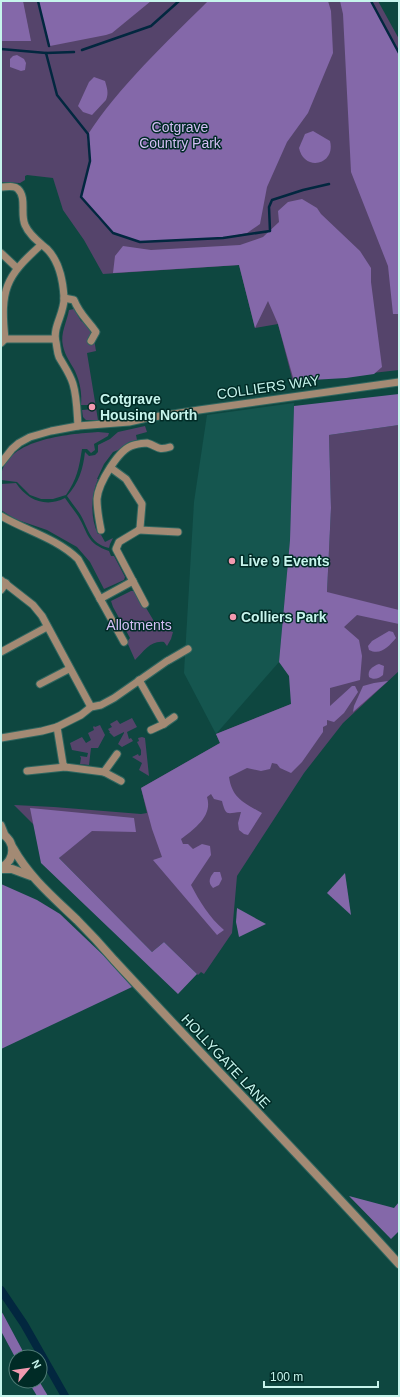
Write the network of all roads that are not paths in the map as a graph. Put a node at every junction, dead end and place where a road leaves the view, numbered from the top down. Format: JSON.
{"nodes":[{"id":1,"x":1,"y":187,"type":"edge"},
{"id":2,"x":41,"y":245,"type":"junction"},
{"id":3,"x":1,"y":253,"type":"edge"},
{"id":4,"x":17,"y":268,"type":"junction"},
{"id":5,"x":64,"y":298,"type":"junction"},
{"id":6,"x":55,"y":339,"type":"junction"},
{"id":7,"x":3,"y":341,"type":"edge"},
{"id":8,"x":91,"y":341,"type":"dead end"},
{"id":9,"x":399,"y":382,"type":"edge"},
{"id":10,"x":78,"y":426,"type":"junction"},
{"id":11,"x":170,"y":447,"type":"dead end"},
{"id":12,"x":2,"y":460,"type":"edge"},
{"id":13,"x":112,"y":465,"type":"junction"},
{"id":14,"x":1,"y":516,"type":"edge"},
{"id":15,"x":101,"y":530,"type":"dead end"},
{"id":16,"x":139,"y":530,"type":"junction"},
{"id":17,"x":178,"y":532,"type":"dead end"},
{"id":18,"x":3,"y":582,"type":"edge"},
{"id":19,"x":133,"y":582,"type":"junction"},
{"id":20,"x":1,"y":590,"type":"edge"},
{"id":21,"x":100,"y":599,"type":"junction"},
{"id":22,"x":146,"y":604,"type":"dead end"},
{"id":23,"x":47,"y":627,"type":"junction"},
{"id":24,"x":124,"y":642,"type":"dead end"},
{"id":25,"x":188,"y":649,"type":"dead end"},
{"id":26,"x":1,"y":652,"type":"edge"},
{"id":27,"x":69,"y":668,"type":"junction"},
{"id":28,"x":139,"y":680,"type":"junction"},
{"id":29,"x":40,"y":684,"type":"dead end"},
{"id":30,"x":91,"y":707,"type":"junction"},
{"id":31,"x":174,"y":717,"type":"dead end"},
{"id":32,"x":164,"y":724,"type":"junction"},
{"id":33,"x":57,"y":727,"type":"junction"},
{"id":34,"x":151,"y":730,"type":"dead end"},
{"id":35,"x":1,"y":738,"type":"edge"},
{"id":36,"x":117,"y":754,"type":"dead end"},
{"id":37,"x":65,"y":767,"type":"junction"},
{"id":38,"x":27,"y":771,"type":"dead end"},
{"id":39,"x":104,"y":772,"type":"junction"},
{"id":40,"x":121,"y":781,"type":"dead end"},
{"id":41,"x":1,"y":825,"type":"edge"},
{"id":42,"x":3,"y":834,"type":"edge"},
{"id":43,"x":13,"y":848,"type":"junction"},
{"id":44,"x":1,"y":869,"type":"edge"},
{"id":45,"x":33,"y":878,"type":"junction"},
{"id":46,"x":399,"y":1264,"type":"edge"}],
"edges":[{"from":1,"to":2,"type":"street"},
{"from":2,"to":4,"type":"street"},
{"from":2,"to":5,"type":"street"},
{"from":3,"to":4,"type":"street"},
{"from":4,"to":7,"type":"street"},
{"from":5,"to":6,"type":"street"},
{"from":5,"to":8,"type":"street"},
{"from":6,"to":7,"type":"street"},
{"from":6,"to":10,"type":"street"},
{"from":9,"to":10,"type":"street","name":"COLLIERS WAY"},
{"from":10,"to":12,"type":"street","name":"COLLIERS WAY"},
{"from":11,"to":13,"type":"street"},
{"from":13,"to":15,"type":"street"},
{"from":13,"to":16,"type":"street"},
{"from":14,"to":21,"type":"street"},
{"from":16,"to":17,"type":"street"},
{"from":16,"to":19,"type":"street"},
{"from":18,"to":20,"type":"street"},
{"from":18,"to":23,"type":"street"},
{"from":19,"to":21,"type":"street"},
{"from":19,"to":22,"type":"street"},
{"from":21,"to":24,"type":"street"},
{"from":23,"to":26,"type":"street"},
{"from":23,"to":27,"type":"street"},
{"from":25,"to":28,"type":"street"},
{"from":27,"to":29,"type":"street"},
{"from":27,"to":30,"type":"street"},
{"from":28,"to":30,"type":"street"},
{"from":28,"to":32,"type":"street"},
{"from":30,"to":33,"type":"street"},
{"from":31,"to":32,"type":"street"},
{"from":32,"to":34,"type":"street"},
{"from":33,"to":35,"type":"street"},
{"from":33,"to":37,"type":"street"},
{"from":36,"to":39,"type":"street"},
{"from":37,"to":38,"type":"street"},
{"from":37,"to":39,"type":"street"},
{"from":39,"to":40,"type":"street"},
{"from":41,"to":42,"type":"street"},
{"from":42,"to":43,"type":"street","name":"HOLLYGATE LANE"},
{"from":43,"to":44,"type":"street"},
{"from":43,"to":45,"type":"street","name":"HOLLYGATE LANE"},
{"from":44,"to":45,"type":"street","name":"HOLLYGATE LANE"},
{"from":45,"to":46,"type":"street","name":"HOLLYGATE LANE"}]}
